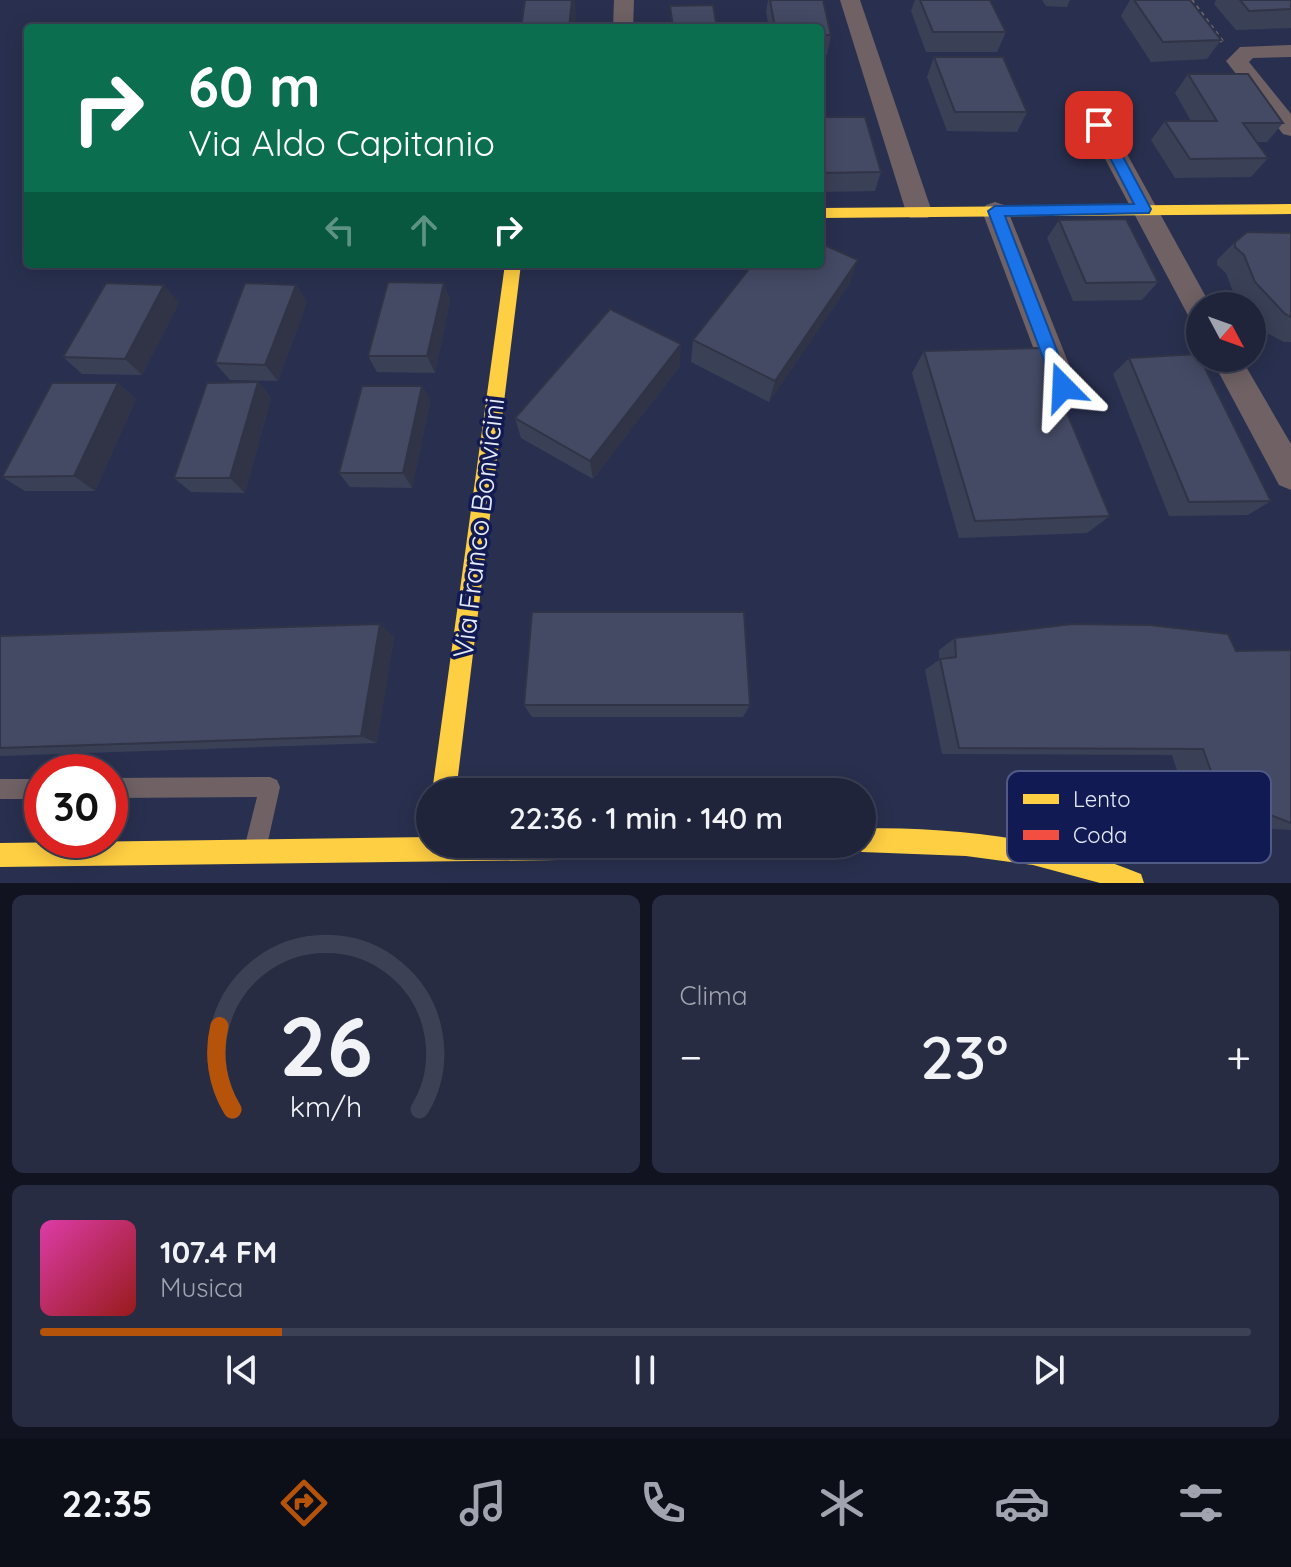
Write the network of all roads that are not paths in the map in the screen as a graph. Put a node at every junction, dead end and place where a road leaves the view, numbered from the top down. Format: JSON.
{"nodes":[{"id":1,"x":624,"y":0,"type":"edge"},
{"id":2,"x":850,"y":0,"type":"edge"},
{"id":3,"x":623,"y":24,"type":"edge"},
{"id":4,"x":1291,"y":51,"type":"edge"},
{"id":5,"x":1099,"y":125,"type":"dead end"},
{"id":6,"x":1291,"y":129,"type":"edge"},
{"id":7,"x":1144,"y":209,"type":"junction"},
{"id":8,"x":1291,"y":209,"type":"edge"},
{"id":9,"x":995,"y":211,"type":"junction"},
{"id":10,"x":919,"y":212,"type":"junction"},
{"id":11,"x":824,"y":213,"type":"edge"},
{"id":12,"x":512,"y":268,"type":"edge"},
{"id":13,"x":1190,"y":292,"type":"edge"},
{"id":14,"x":1234,"y":372,"type":"edge"},
{"id":15,"x":1063,"y":387,"type":"dead end"},
{"id":16,"x":1291,"y":475,"type":"edge"},
{"id":17,"x":446,"y":778,"type":"edge"},
{"id":18,"x":128,"y":788,"type":"edge"},
{"id":19,"x":0,"y":789,"type":"edge"},
{"id":20,"x":24,"y":789,"type":"edge"},
{"id":21,"x":876,"y":840,"type":"edge"},
{"id":22,"x":1007,"y":844,"type":"edge"},
{"id":23,"x":255,"y":850,"type":"junction"},
{"id":24,"x":0,"y":855,"type":"edge"},
{"id":25,"x":468,"y":858,"type":"edge"},
{"id":26,"x":435,"y":860,"type":"edge"},
{"id":27,"x":1081,"y":863,"type":"edge"},
{"id":28,"x":1132,"y":883,"type":"edge"}],
"edges":[{"from":1,"to":3,"type":"street"},
{"from":2,"to":10,"type":"street"},
{"from":4,"to":6,"type":"street"},
{"from":5,"to":7,"type":"street"},
{"from":7,"to":8,"type":"street"},
{"from":7,"to":9,"type":"street"},
{"from":7,"to":13,"type":"street"},
{"from":9,"to":10,"type":"street"},
{"from":9,"to":15,"type":"street"},
{"from":10,"to":11,"type":"street"},
{"from":12,"to":17,"type":"street","name":"Via Franco Bonvicini"},
{"from":14,"to":16,"type":"street"},
{"from":18,"to":23,"type":"lane"},
{"from":19,"to":20,"type":"lane"},
{"from":21,"to":22,"type":"street"},
{"from":23,"to":24,"type":"street"},
{"from":23,"to":26,"type":"street"},
{"from":25,"to":26,"type":"street"},
{"from":27,"to":28,"type":"street"}]}
